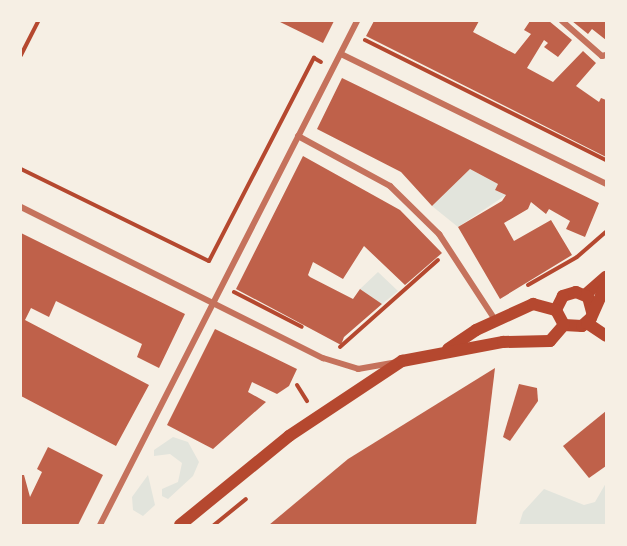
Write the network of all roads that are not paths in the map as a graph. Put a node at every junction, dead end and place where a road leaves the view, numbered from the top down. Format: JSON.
{"nodes":[{"id":1,"x":357,"y":21,"type":"edge"},
{"id":2,"x":562,"y":21,"type":"edge"},
{"id":3,"x":341,"y":54,"type":"junction"},
{"id":4,"x":606,"y":55,"type":"edge"},
{"id":5,"x":298,"y":136,"type":"junction"},
{"id":6,"x":606,"y":184,"type":"edge"},
{"id":7,"x":21,"y":207,"type":"edge"},
{"id":8,"x":606,"y":277,"type":"edge"},
{"id":9,"x":606,"y":285,"type":"edge"},
{"id":10,"x":585,"y":295,"type":"junction"},
{"id":11,"x":214,"y":302,"type":"junction"},
{"id":12,"x":556,"y":310,"type":"junction"},
{"id":13,"x":590,"y":318,"type":"junction"},
{"id":14,"x":496,"y":321,"type":"junction"},
{"id":15,"x":564,"y":325,"type":"junction"},
{"id":16,"x":606,"y":336,"type":"edge"},
{"id":17,"x":444,"y":351,"type":"junction"},
{"id":18,"x":402,"y":361,"type":"junction"},
{"id":19,"x":100,"y":525,"type":"edge"},
{"id":20,"x":180,"y":525,"type":"edge"}],
"edges":[{"from":1,"to":3,"type":"street"},
{"from":2,"to":4,"type":"street"},
{"from":3,"to":5,"type":"street"},
{"from":3,"to":6,"type":"street"},
{"from":5,"to":11,"type":"street"},
{"from":5,"to":14,"type":"street"},
{"from":7,"to":11,"type":"street"},
{"from":8,"to":10,"type":"main road"},
{"from":9,"to":13,"type":"main road"},
{"from":10,"to":12,"type":"main road"},
{"from":10,"to":13,"type":"main road"},
{"from":11,"to":18,"type":"street"},
{"from":11,"to":19,"type":"street"},
{"from":12,"to":14,"type":"main road"},
{"from":12,"to":15,"type":"main road"},
{"from":13,"to":15,"type":"main road"},
{"from":13,"to":16,"type":"main road"},
{"from":14,"to":17,"type":"main road"},
{"from":15,"to":17,"type":"main road"},
{"from":17,"to":18,"type":"main road"},
{"from":18,"to":20,"type":"main road"}]}
